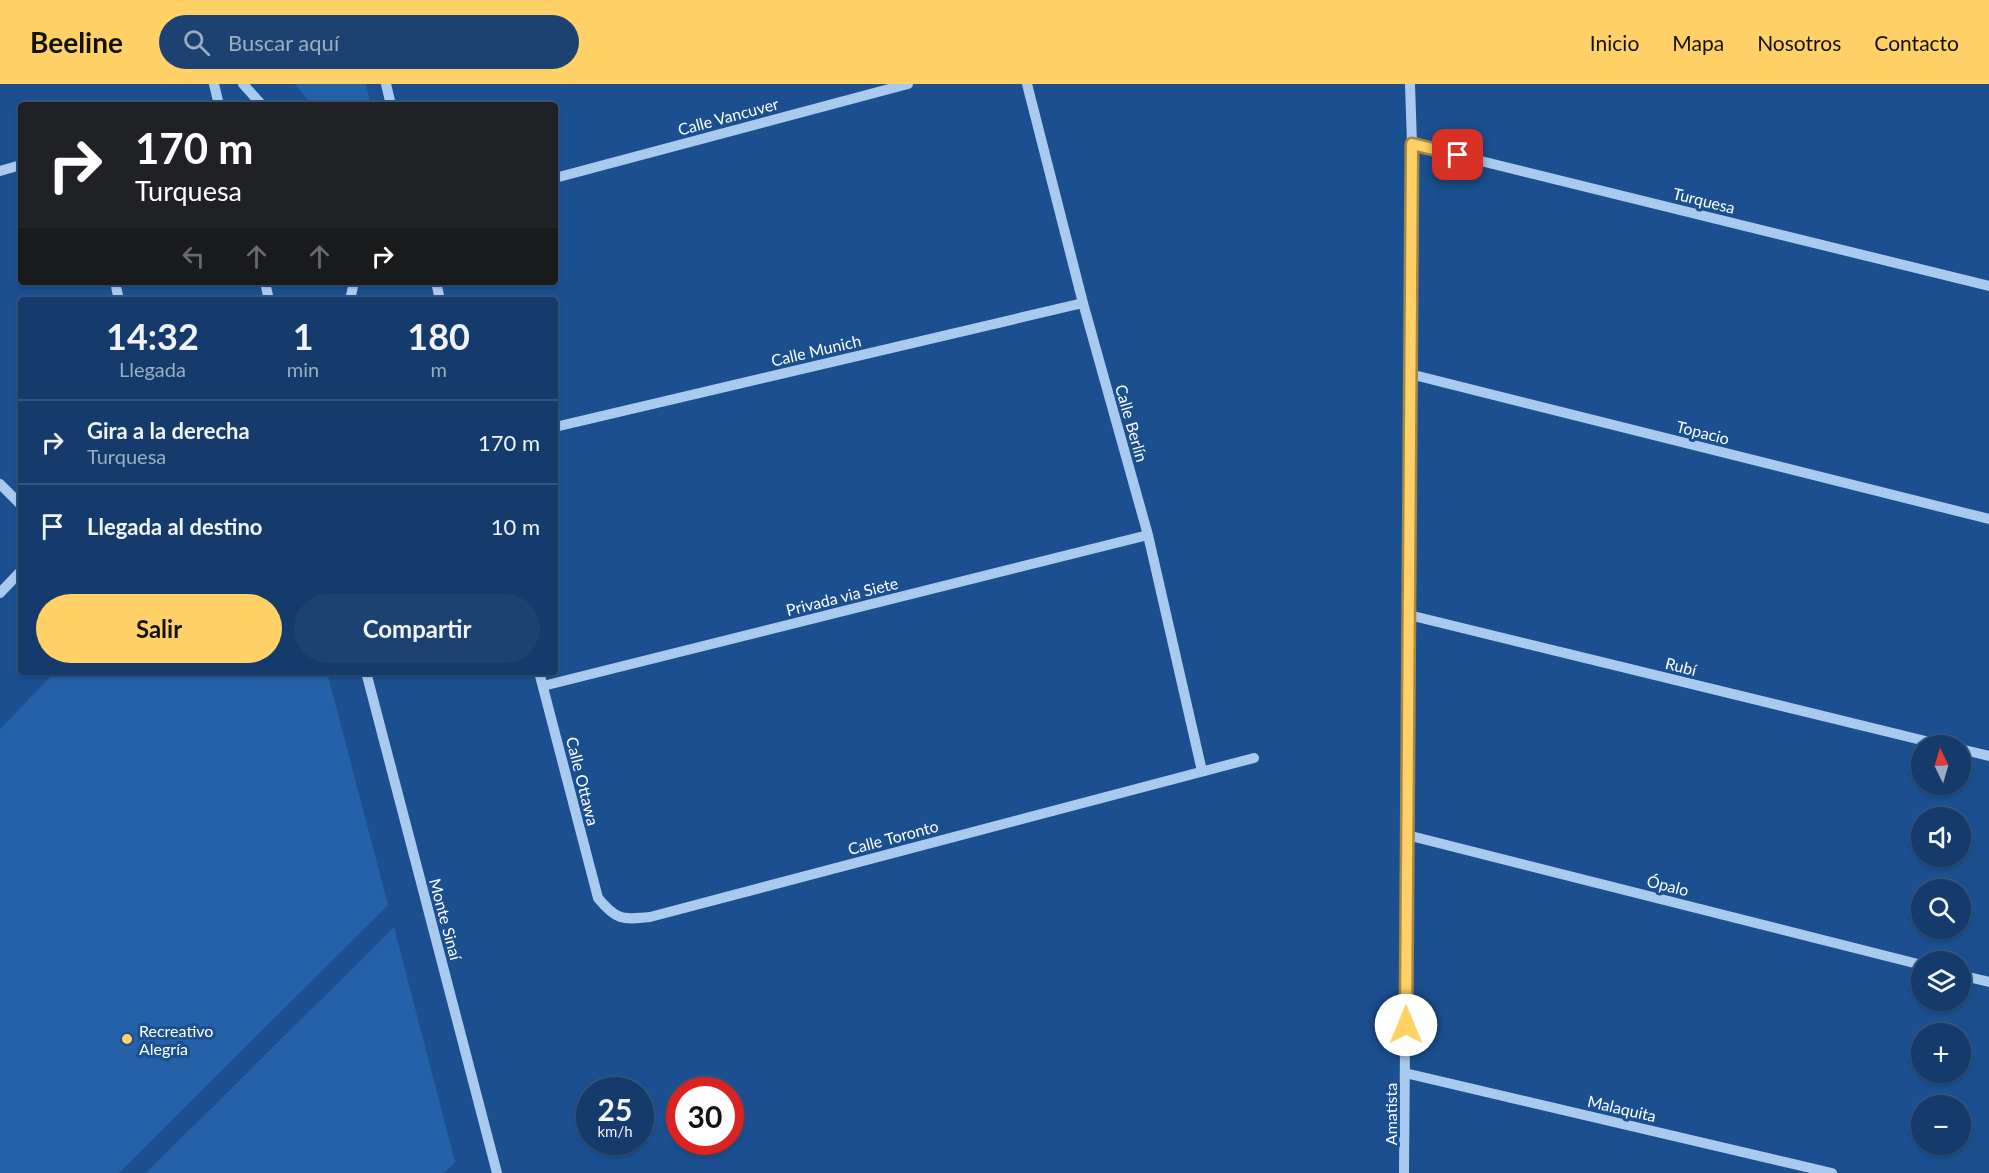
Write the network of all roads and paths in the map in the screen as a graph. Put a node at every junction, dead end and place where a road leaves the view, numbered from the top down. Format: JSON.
{"nodes":[{"id":1,"x":214,"y":84,"type":"edge"},
{"id":2,"x":243,"y":84,"type":"edge"},
{"id":3,"x":386,"y":84,"type":"edge"},
{"id":4,"x":908,"y":84,"type":"edge"},
{"id":5,"x":1027,"y":84,"type":"edge"},
{"id":6,"x":1410,"y":84,"type":"edge"},
{"id":7,"x":218,"y":102,"type":"edge"},
{"id":8,"x":259,"y":102,"type":"edge"},
{"id":9,"x":390,"y":102,"type":"edge"},
{"id":10,"x":1412,"y":144,"type":"junction"},
{"id":11,"x":18,"y":166,"type":"edge"},
{"id":12,"x":0,"y":171,"type":"edge"},
{"id":13,"x":558,"y":177,"type":"edge"},
{"id":14,"x":1989,"y":286,"type":"edge"},
{"id":15,"x":1083,"y":303,"type":"junction"},
{"id":16,"x":1410,"y":375,"type":"junction"},
{"id":17,"x":558,"y":426,"type":"edge"},
{"id":18,"x":0,"y":484,"type":"edge"},
{"id":19,"x":18,"y":501,"type":"edge"},
{"id":20,"x":1989,"y":519,"type":"edge"},
{"id":21,"x":1148,"y":535,"type":"junction"},
{"id":22,"x":18,"y":574,"type":"edge"},
{"id":23,"x":0,"y":593,"type":"edge"},
{"id":24,"x":1409,"y":615,"type":"junction"},
{"id":25,"x":367,"y":675,"type":"edge"},
{"id":26,"x":540,"y":675,"type":"edge"},
{"id":27,"x":543,"y":687,"type":"junction"},
{"id":28,"x":1911,"y":737,"type":"edge"},
{"id":29,"x":1971,"y":752,"type":"edge"},
{"id":30,"x":1989,"y":756,"type":"edge"},
{"id":31,"x":1254,"y":758,"type":"dead end"},
{"id":32,"x":1202,"y":771,"type":"junction"},
{"id":33,"x":1407,"y":835,"type":"junction"},
{"id":34,"x":598,"y":898,"type":"joint"},
{"id":35,"x":1911,"y":962,"type":"edge"},
{"id":36,"x":1971,"y":978,"type":"edge"},
{"id":37,"x":1989,"y":982,"type":"edge"},
{"id":38,"x":1405,"y":1073,"type":"junction"},
{"id":39,"x":497,"y":1173,"type":"edge"},
{"id":40,"x":1404,"y":1173,"type":"edge"},
{"id":41,"x":1832,"y":1173,"type":"edge"}],
"edges":[{"from":1,"to":7,"type":"street"},
{"from":2,"to":8,"type":"street"},
{"from":3,"to":9,"type":"street"},
{"from":4,"to":13,"type":"street","name":"Calle Vancuver"},
{"from":5,"to":15,"type":"street","name":"Calle Berlín"},
{"from":6,"to":10,"type":"street","name":"Amatista"},
{"from":10,"to":14,"type":"street","name":"Turquesa"},
{"from":10,"to":16,"type":"street","name":"Amatista"},
{"from":11,"to":12,"type":"street"},
{"from":15,"to":17,"type":"street","name":"Calle Munich"},
{"from":15,"to":21,"type":"street","name":"Calle Berlín"},
{"from":16,"to":20,"type":"street","name":"Topacio"},
{"from":16,"to":24,"type":"street","name":"Amatista"},
{"from":18,"to":19,"type":"street"},
{"from":21,"to":27,"type":"street","name":"Privada via Siete"},
{"from":21,"to":32,"type":"street","name":"Calle Berlín"},
{"from":22,"to":23,"type":"street"},
{"from":24,"to":28,"type":"street","name":"Rubí"},
{"from":24,"to":33,"type":"street","name":"Amatista"},
{"from":25,"to":39,"type":"street","name":"Monte Sinaí"},
{"from":26,"to":27,"type":"street","name":"Calle Ottawa"},
{"from":27,"to":34,"type":"street","name":"Calle Ottawa"},
{"from":29,"to":30,"type":"street"},
{"from":31,"to":32,"type":"street","name":"Calle Toronto"},
{"from":32,"to":34,"type":"street","name":"Calle Toronto"},
{"from":33,"to":35,"type":"street","name":"Ópalo"},
{"from":33,"to":38,"type":"street","name":"Amatista"},
{"from":36,"to":37,"type":"street"},
{"from":38,"to":40,"type":"street","name":"Amatista"},
{"from":38,"to":41,"type":"street","name":"Malaquita"}]}
